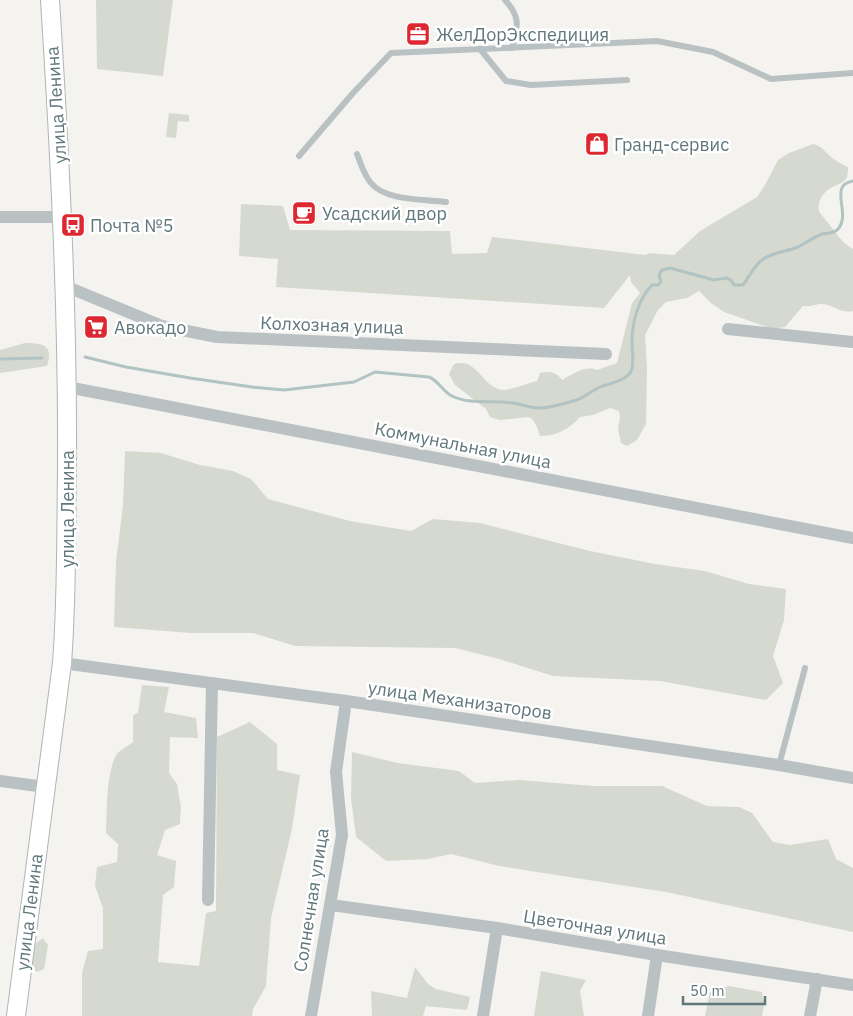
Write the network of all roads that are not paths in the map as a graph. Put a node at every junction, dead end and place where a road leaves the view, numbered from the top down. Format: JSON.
{"nodes":[{"id":1,"x":50,"y":0,"type":"edge"},
{"id":2,"x":505,"y":0,"type":"edge"},
{"id":3,"x":512,"y":48,"type":"junction"},
{"id":4,"x":480,"y":49,"type":"junction"},
{"id":5,"x":853,"y":73,"type":"edge"},
{"id":6,"x":627,"y":80,"type":"dead end"},
{"id":7,"x":357,"y":154,"type":"dead end"},
{"id":8,"x":299,"y":156,"type":"dead end"},
{"id":9,"x":446,"y":202,"type":"dead end"},
{"id":10,"x":0,"y":217,"type":"edge"},
{"id":11,"x":63,"y":217,"type":"junction"},
{"id":12,"x":65,"y":286,"type":"junction"},
{"id":13,"x":728,"y":330,"type":"dead end"},
{"id":14,"x":853,"y":342,"type":"edge"},
{"id":15,"x":606,"y":354,"type":"dead end"},
{"id":16,"x":67,"y":387,"type":"junction"},
{"id":17,"x":853,"y":538,"type":"edge"},
{"id":18,"x":62,"y":663,"type":"junction"},
{"id":19,"x":805,"y":668,"type":"dead end"},
{"id":20,"x":212,"y":683,"type":"junction"},
{"id":21,"x":346,"y":700,"type":"junction"},
{"id":22,"x":780,"y":765,"type":"junction"},
{"id":23,"x":853,"y":778,"type":"edge"},
{"id":24,"x":0,"y":781,"type":"edge"},
{"id":25,"x":45,"y":787,"type":"junction"},
{"id":26,"x":208,"y":900,"type":"dead end"},
{"id":27,"x":330,"y":905,"type":"junction"},
{"id":28,"x":497,"y":928,"type":"junction"},
{"id":29,"x":658,"y":955,"type":"junction"},
{"id":30,"x":817,"y":979,"type":"junction"},
{"id":31,"x":853,"y":985,"type":"edge"},
{"id":32,"x":16,"y":1016,"type":"edge"},
{"id":33,"x":310,"y":1016,"type":"edge"},
{"id":34,"x":483,"y":1016,"type":"edge"},
{"id":35,"x":648,"y":1016,"type":"edge"},
{"id":36,"x":810,"y":1016,"type":"edge"}],
"edges":[{"from":1,"to":11,"type":"street","name":"улица Ленина"},
{"from":2,"to":3,"type":"lane"},
{"from":3,"to":4,"type":"lane"},
{"from":3,"to":5,"type":"lane"},
{"from":4,"to":6,"type":"lane"},
{"from":4,"to":8,"type":"lane"},
{"from":7,"to":9,"type":"lane"},
{"from":10,"to":11,"type":"street"},
{"from":11,"to":12,"type":"street","name":"улица Ленина"},
{"from":12,"to":15,"type":"street","name":"Колхозная улица"},
{"from":12,"to":16,"type":"street","name":"улица Ленина"},
{"from":13,"to":14,"type":"street"},
{"from":16,"to":17,"type":"street","name":"Коммунальная улица"},
{"from":16,"to":18,"type":"street","name":"улица Ленина"},
{"from":18,"to":20,"type":"street","name":"улица Механизаторов"},
{"from":18,"to":25,"type":"street","name":"улица Ленина"},
{"from":19,"to":22,"type":"lane"},
{"from":20,"to":21,"type":"street","name":"улица Механизаторов"},
{"from":20,"to":26,"type":"street"},
{"from":21,"to":22,"type":"street","name":"улица Механизаторов"},
{"from":21,"to":27,"type":"street","name":"Солнечная улица"},
{"from":22,"to":23,"type":"street","name":"улица Механизаторов"},
{"from":24,"to":25,"type":"street"},
{"from":25,"to":32,"type":"street","name":"улица Ленина"},
{"from":27,"to":28,"type":"street","name":"Цветочная улица"},
{"from":27,"to":33,"type":"street","name":"Солнечная улица"},
{"from":28,"to":29,"type":"street","name":"Цветочная улица"},
{"from":28,"to":34,"type":"street"},
{"from":29,"to":30,"type":"street","name":"Цветочная улица"},
{"from":29,"to":35,"type":"street"},
{"from":30,"to":31,"type":"street","name":"Цветочная улица"},
{"from":30,"to":36,"type":"street"}]}
